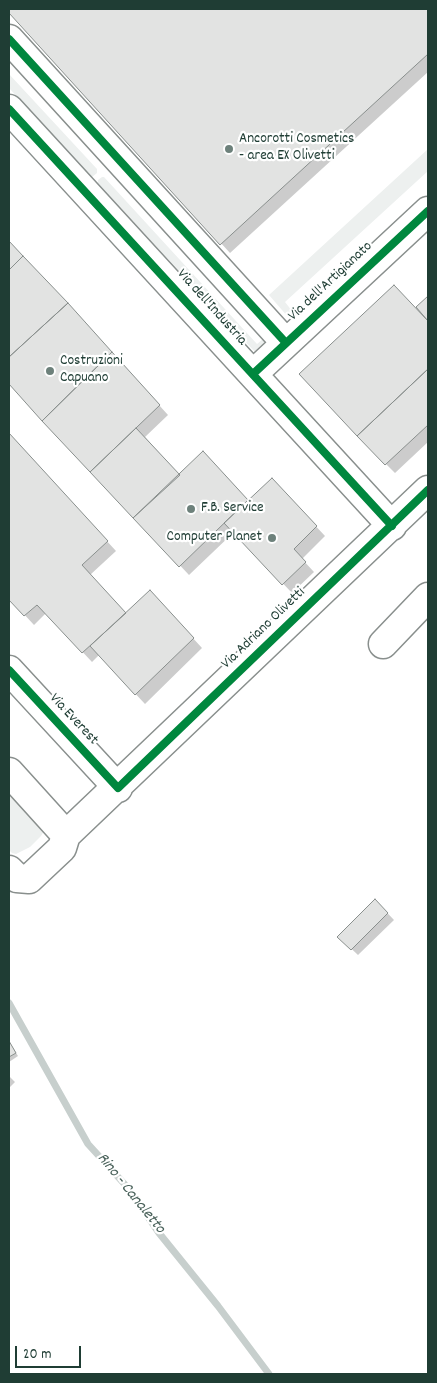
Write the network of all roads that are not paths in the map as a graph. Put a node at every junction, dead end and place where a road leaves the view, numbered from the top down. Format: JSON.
{"nodes":[{"id":1,"x":9,"y":40,"type":"edge"},
{"id":2,"x":9,"y":109,"type":"edge"},
{"id":3,"x":428,"y":211,"type":"edge"},
{"id":4,"x":286,"y":343,"type":"junction"},
{"id":5,"x":252,"y":374,"type":"junction"},
{"id":6,"x":428,"y":490,"type":"edge"},
{"id":7,"x":392,"y":526,"type":"junction"},
{"id":8,"x":428,"y":597,"type":"edge"},
{"id":9,"x":383,"y":644,"type":"dead end"},
{"id":10,"x":9,"y":670,"type":"edge"},
{"id":11,"x":9,"y":772,"type":"edge"},
{"id":12,"x":118,"y":788,"type":"junction"},
{"id":13,"x":66,"y":835,"type":"junction"},
{"id":14,"x":9,"y":870,"type":"edge"}],
"edges":[{"from":1,"to":4,"type":"street","name":"Via dell'Industria"},
{"from":2,"to":5,"type":"street","name":"Via dell'Industria"},
{"from":3,"to":4,"type":"street","name":"Via dell'Artigianato"},
{"from":4,"to":5,"type":"street","name":"Via dell'Artigianato"},
{"from":5,"to":7,"type":"street","name":"Via dell'Industria"},
{"from":6,"to":7,"type":"street","name":"Via Adriano Olivetti"},
{"from":7,"to":12,"type":"street","name":"Via Adriano Olivetti"},
{"from":8,"to":9,"type":"street"},
{"from":10,"to":12,"type":"street","name":"Via Everest"},
{"from":11,"to":13,"type":"street"},
{"from":12,"to":13,"type":"street","name":"Via Adriano Olivetti"},
{"from":13,"to":14,"type":"street","name":"Via Adriano Olivetti"}]}
